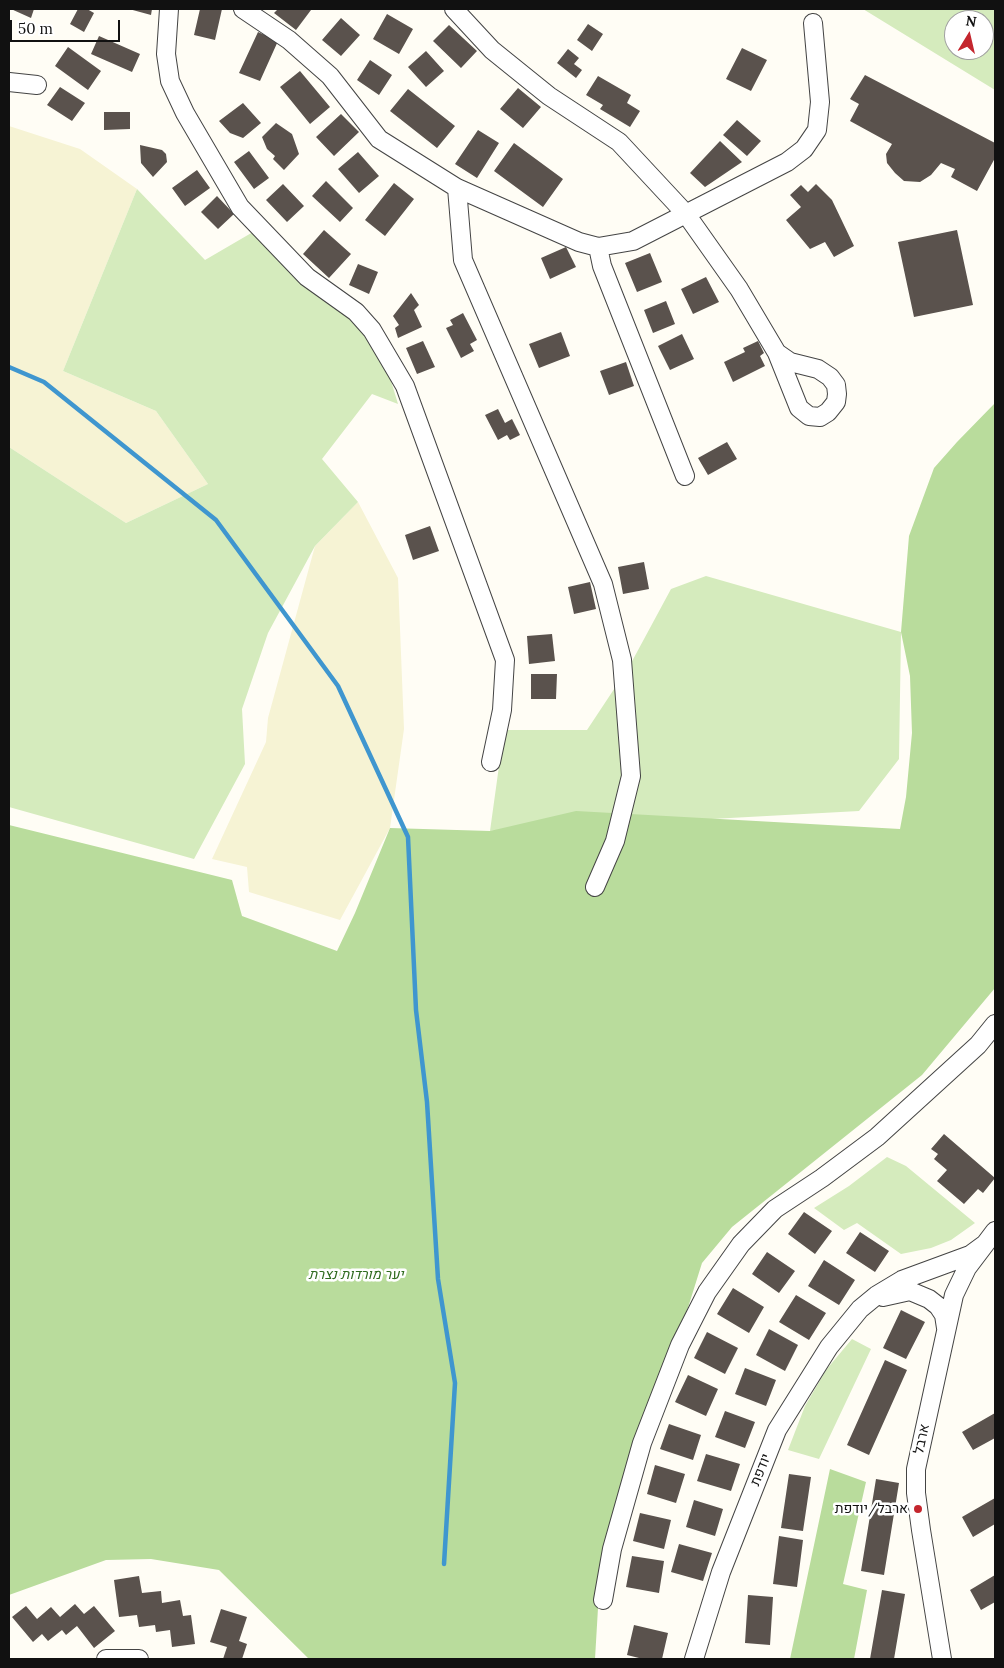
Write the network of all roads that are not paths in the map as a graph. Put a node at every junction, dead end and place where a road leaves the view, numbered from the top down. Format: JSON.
{"nodes":[{"id":1,"x":169,"y":9,"type":"edge"},
{"id":2,"x":243,"y":9,"type":"edge"},
{"id":3,"x":454,"y":9,"type":"edge"},
{"id":4,"x":813,"y":23,"type":"dead end"},
{"id":5,"x":9,"y":82,"type":"edge"},
{"id":6,"x":37,"y":85,"type":"dead end"},
{"id":7,"x":456,"y":188,"type":"junction"},
{"id":8,"x":686,"y":214,"type":"junction"},
{"id":9,"x":598,"y":247,"type":"junction"},
{"id":10,"x":777,"y":353,"type":"dead end"},
{"id":11,"x":685,"y":476,"type":"dead end"},
{"id":12,"x":491,"y":762,"type":"dead end"},
{"id":13,"x":595,"y":887,"type":"dead end"},
{"id":14,"x":995,"y":1024,"type":"edge"},
{"id":15,"x":990,"y":1237,"type":"edge"},
{"id":16,"x":869,"y":1302,"type":"junction"},
{"id":17,"x":946,"y":1328,"type":"junction"},
{"id":18,"x":603,"y":1600,"type":"dead end"},
{"id":19,"x":106,"y":1659,"type":"edge"},
{"id":20,"x":140,"y":1659,"type":"edge"},
{"id":21,"x":694,"y":1659,"type":"edge"},
{"id":22,"x":942,"y":1659,"type":"edge"}],
"edges":[{"from":1,"to":12,"type":"street"},
{"from":2,"to":7,"type":"street"},
{"from":3,"to":8,"type":"street"},
{"from":4,"to":8,"type":"street"},
{"from":5,"to":6,"type":"street"},
{"from":7,"to":9,"type":"street"},
{"from":7,"to":13,"type":"street"},
{"from":8,"to":9,"type":"street"},
{"from":8,"to":10,"type":"street"},
{"from":9,"to":11,"type":"street"},
{"from":14,"to":18,"type":"street"},
{"from":15,"to":16,"type":"street","name":"יודפת"},
{"from":15,"to":17,"type":"street","name":"ארבל"},
{"from":16,"to":17,"type":"street","name":"יודפת"},
{"from":16,"to":21,"type":"street","name":"יודפת"},
{"from":17,"to":22,"type":"street","name":"ארבל"},
{"from":19,"to":20,"type":"street"}]}
